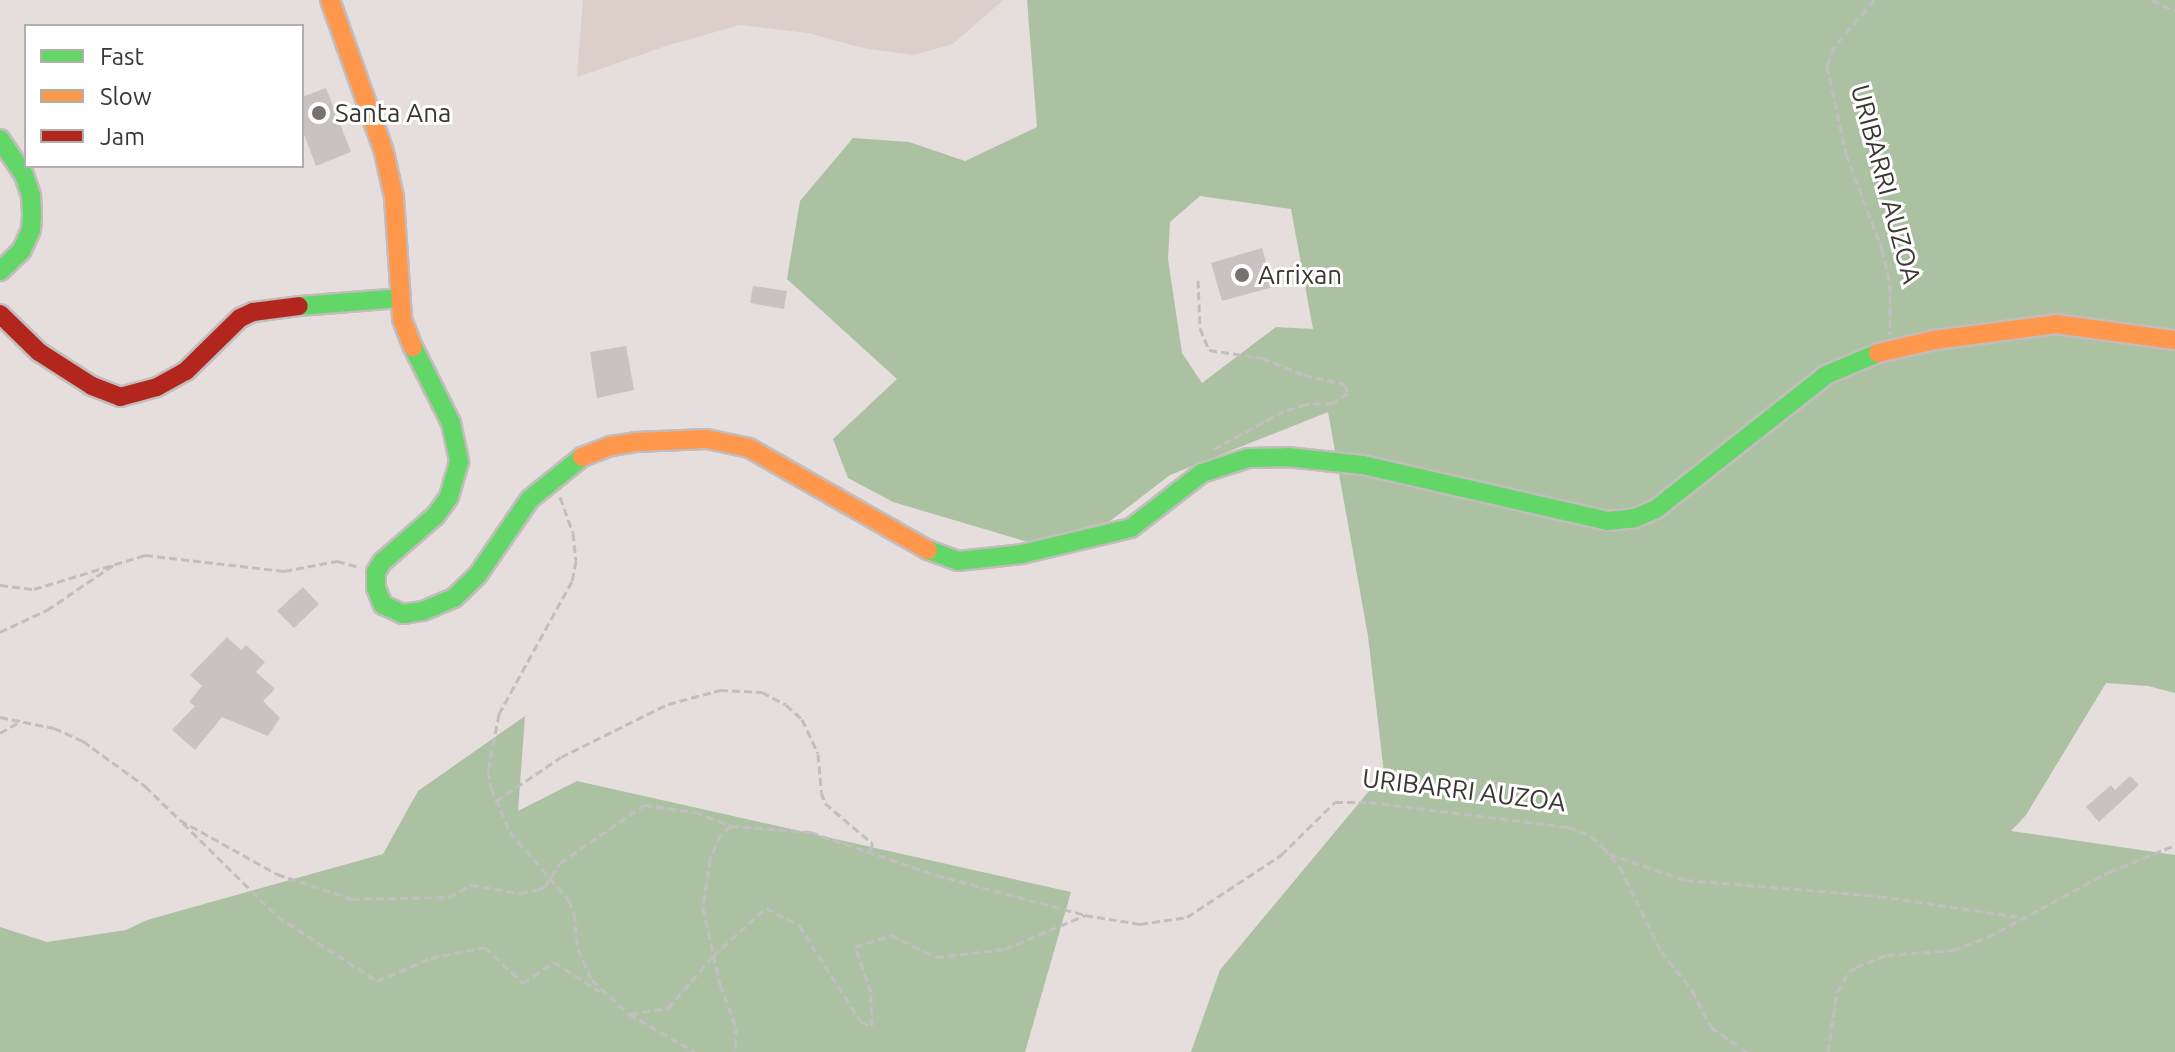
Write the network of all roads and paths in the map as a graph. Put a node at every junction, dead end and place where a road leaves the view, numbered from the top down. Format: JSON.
{"nodes":[{"id":1,"x":330,"y":0,"type":"edge"},
{"id":2,"x":1874,"y":0,"type":"edge"},
{"id":3,"x":2152,"y":0,"type":"edge"},
{"id":4,"x":2175,"y":11,"type":"edge"},
{"id":5,"x":0,"y":139,"type":"edge"},
{"id":6,"x":0,"y":271,"type":"edge"},
{"id":7,"x":1198,"y":280,"type":"dead end"},
{"id":8,"x":400,"y":298,"type":"junction"},
{"id":9,"x":0,"y":314,"type":"edge"},
{"id":10,"x":2175,"y":340,"type":"edge"},
{"id":11,"x":1892,"y":350,"type":"junction"},
{"id":12,"x":1199,"y":476,"type":"junction"},
{"id":13,"x":549,"y":482,"type":"junction"},
{"id":14,"x":122,"y":560,"type":"junction"},
{"id":15,"x":376,"y":572,"type":"junction"},
{"id":16,"x":0,"y":585,"type":"edge"},
{"id":17,"x":0,"y":632,"type":"edge"},
{"id":18,"x":0,"y":717,"type":"edge"},
{"id":19,"x":17,"y":723,"type":"junction"},
{"id":20,"x":0,"y":733,"type":"edge"},
{"id":21,"x":496,"y":801,"type":"junction"},
{"id":22,"x":180,"y":820,"type":"junction"},
{"id":23,"x":731,"y":826,"type":"junction"},
{"id":24,"x":2175,"y":845,"type":"edge"},
{"id":25,"x":869,"y":853,"type":"junction"},
{"id":26,"x":1609,"y":854,"type":"junction"},
{"id":27,"x":547,"y":878,"type":"junction"},
{"id":28,"x":1085,"y":915,"type":"junction"},
{"id":29,"x":2026,"y":918,"type":"junction"},
{"id":30,"x":713,"y":956,"type":"junction"},
{"id":31,"x":602,"y":993,"type":"junction"},
{"id":32,"x":629,"y":1014,"type":"junction"},
{"id":33,"x":695,"y":1052,"type":"edge"},
{"id":34,"x":735,"y":1052,"type":"edge"},
{"id":35,"x":1747,"y":1052,"type":"edge"},
{"id":36,"x":1828,"y":1052,"type":"edge"}],
"edges":[{"from":1,"to":8,"type":"street"},
{"from":2,"to":11,"type":"path","name":"URIBARRI AUZOA"},
{"from":3,"to":4,"type":"path"},
{"from":5,"to":6,"type":"street"},
{"from":7,"to":12,"type":"path"},
{"from":8,"to":9,"type":"street"},
{"from":8,"to":15,"type":"street"},
{"from":10,"to":11,"type":"street"},
{"from":11,"to":12,"type":"street"},
{"from":12,"to":13,"type":"street"},
{"from":13,"to":15,"type":"street"},
{"from":13,"to":21,"type":"path"},
{"from":14,"to":15,"type":"path"},
{"from":14,"to":16,"type":"path"},
{"from":14,"to":17,"type":"path"},
{"from":18,"to":19,"type":"path"},
{"from":19,"to":20,"type":"path"},
{"from":19,"to":22,"type":"path"},
{"from":21,"to":25,"type":"path"},
{"from":21,"to":27,"type":"path"},
{"from":22,"to":27,"type":"path"},
{"from":22,"to":31,"type":"path"},
{"from":23,"to":25,"type":"path","name":"URIBARRI AUZOA"},
{"from":23,"to":27,"type":"path","name":"URIBARRI AUZOA"},
{"from":23,"to":30,"type":"path"},
{"from":24,"to":29,"type":"path"},
{"from":25,"to":28,"type":"path","name":"URIBARRI AUZOA"},
{"from":26,"to":28,"type":"path","name":"URIBARRI AUZOA"},
{"from":26,"to":29,"type":"path"},
{"from":26,"to":35,"type":"path","name":"URIBARRI AUZOA"},
{"from":27,"to":31,"type":"path"},
{"from":28,"to":30,"type":"path"},
{"from":29,"to":36,"type":"path"},
{"from":30,"to":32,"type":"path"},
{"from":30,"to":34,"type":"path"},
{"from":31,"to":32,"type":"path"},
{"from":32,"to":33,"type":"path"}]}
